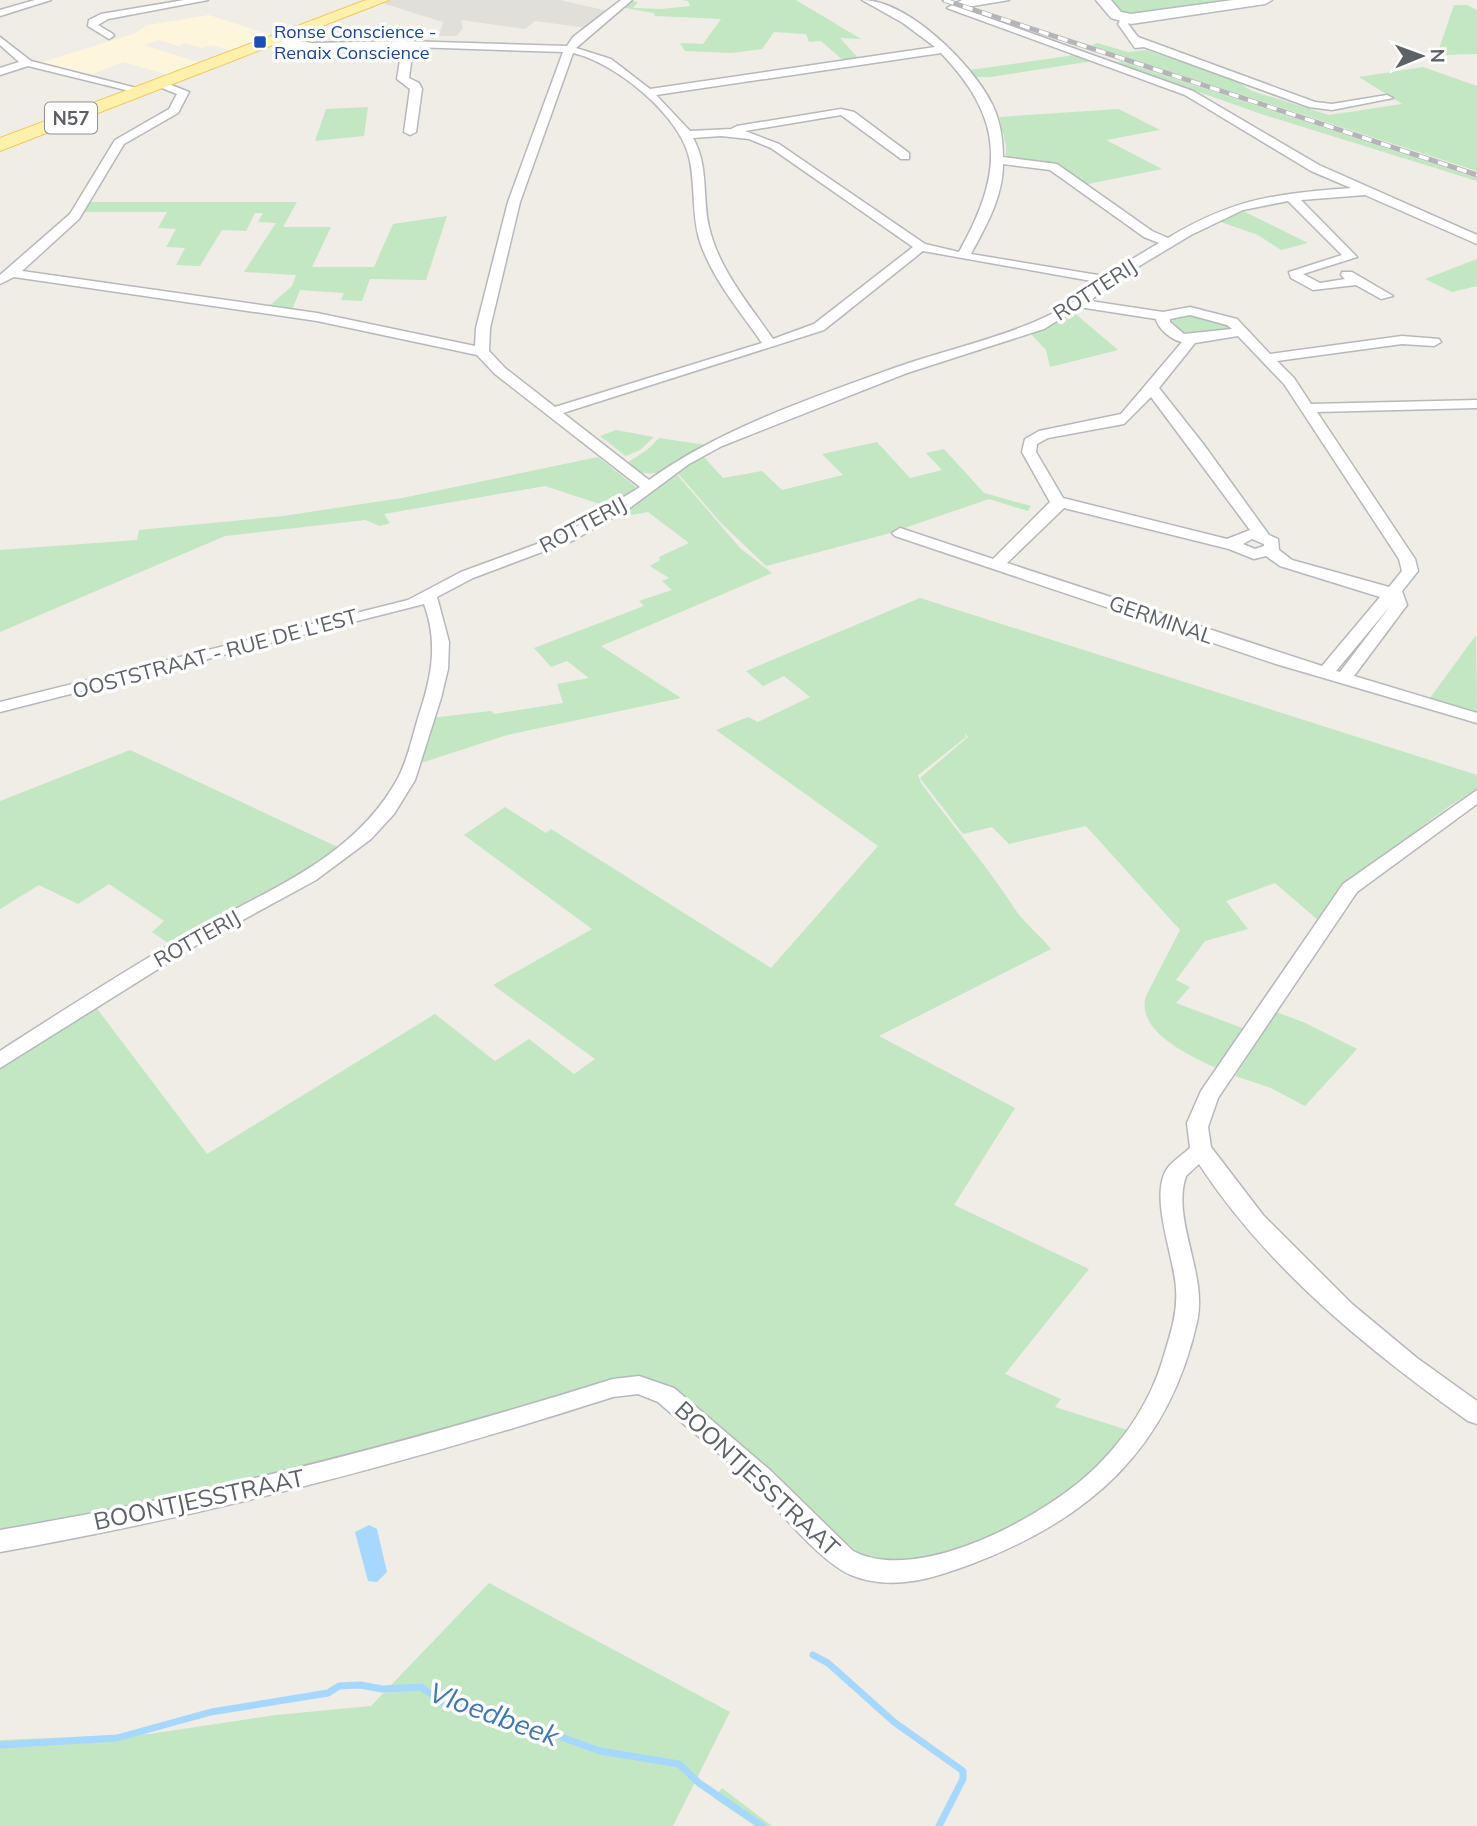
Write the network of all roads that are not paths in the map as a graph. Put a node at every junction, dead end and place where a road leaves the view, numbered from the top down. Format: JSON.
{"nodes":[{"id":1,"x":46,"y":0,"type":"edge"},
{"id":2,"x":203,"y":0,"type":"edge"},
{"id":3,"x":381,"y":0,"type":"edge"},
{"id":4,"x":627,"y":0,"type":"edge"},
{"id":5,"x":867,"y":0,"type":"edge"},
{"id":6,"x":1004,"y":0,"type":"edge"},
{"id":7,"x":1103,"y":0,"type":"edge"},
{"id":8,"x":1265,"y":0,"type":"edge"},
{"id":9,"x":28,"y":2,"type":"edge"},
{"id":10,"x":0,"y":13,"type":"edge"},
{"id":11,"x":1121,"y":17,"type":"junction"},
{"id":12,"x":108,"y":36,"type":"dead end"},
{"id":13,"x":0,"y":40,"type":"edge"},
{"id":14,"x":275,"y":40,"type":"junction"},
{"id":15,"x":408,"y":44,"type":"junction"},
{"id":16,"x":569,"y":48,"type":"junction"},
{"id":17,"x":945,"y":49,"type":"junction"},
{"id":18,"x":5,"y":50,"type":"edge"},
{"id":19,"x":27,"y":63,"type":"junction"},
{"id":20,"x":0,"y":72,"type":"edge"},
{"id":21,"x":161,"y":85,"type":"junction"},
{"id":22,"x":142,"y":91,"type":"junction"},
{"id":23,"x":647,"y":93,"type":"junction"},
{"id":24,"x":1387,"y":98,"type":"dead end"},
{"id":25,"x":725,"y":131,"type":"junction"},
{"id":26,"x":410,"y":132,"type":"dead end"},
{"id":27,"x":686,"y":135,"type":"junction"},
{"id":28,"x":0,"y":145,"type":"edge"},
{"id":29,"x":905,"y":156,"type":"dead end"},
{"id":30,"x":1000,"y":160,"type":"junction"},
{"id":31,"x":1365,"y":191,"type":"junction"},
{"id":32,"x":1290,"y":196,"type":"junction"},
{"id":33,"x":1477,"y":240,"type":"edge"},
{"id":34,"x":1168,"y":243,"type":"junction"},
{"id":35,"x":921,"y":247,"type":"junction"},
{"id":36,"x":963,"y":257,"type":"junction"},
{"id":37,"x":1324,"y":264,"type":"junction"},
{"id":38,"x":6,"y":276,"type":"edge"},
{"id":39,"x":1107,"y":280,"type":"junction"},
{"id":40,"x":1358,"y":281,"type":"junction"},
{"id":41,"x":1386,"y":296,"type":"dead end"},
{"id":42,"x":1075,"y":305,"type":"junction"},
{"id":43,"x":1163,"y":320,"type":"junction"},
{"id":44,"x":1240,"y":332,"type":"junction"},
{"id":45,"x":1190,"y":339,"type":"junction"},
{"id":46,"x":1434,"y":342,"type":"dead end"},
{"id":47,"x":770,"y":345,"type":"junction"},
{"id":48,"x":482,"y":352,"type":"junction"},
{"id":49,"x":1268,"y":358,"type":"junction"},
{"id":50,"x":1151,"y":388,"type":"junction"},
{"id":51,"x":1477,"y":404,"type":"edge"},
{"id":52,"x":1308,"y":408,"type":"junction"},
{"id":53,"x":552,"y":412,"type":"junction"},
{"id":54,"x":648,"y":486,"type":"junction"},
{"id":55,"x":1058,"y":502,"type":"junction"},
{"id":56,"x":900,"y":533,"type":"dead end"},
{"id":57,"x":1261,"y":535,"type":"junction"},
{"id":58,"x":1235,"y":547,"type":"junction"},
{"id":59,"x":1270,"y":551,"type":"junction"},
{"id":60,"x":998,"y":564,"type":"junction"},
{"id":61,"x":1394,"y":591,"type":"junction"},
{"id":62,"x":429,"y":597,"type":"junction"},
{"id":63,"x":1326,"y":672,"type":"junction"},
{"id":64,"x":1345,"y":677,"type":"junction"},
{"id":65,"x":0,"y":707,"type":"edge"},
{"id":66,"x":1477,"y":718,"type":"edge"},
{"id":67,"x":1477,"y":795,"type":"edge"},
{"id":68,"x":0,"y":1061,"type":"edge"},
{"id":69,"x":1202,"y":1150,"type":"junction"},
{"id":70,"x":1477,"y":1414,"type":"edge"},
{"id":71,"x":0,"y":1541,"type":"edge"}],
"edges":[{"from":1,"to":9,"type":"street"},
{"from":2,"to":12,"type":"street"},
{"from":3,"to":14,"type":"main road","number":"N57"},
{"from":4,"to":16,"type":"street"},
{"from":5,"to":17,"type":"street"},
{"from":6,"to":31,"type":"street"},
{"from":7,"to":11,"type":"street"},
{"from":8,"to":11,"type":"street"},
{"from":9,"to":10,"type":"street"},
{"from":11,"to":24,"type":"street"},
{"from":13,"to":18,"type":"street"},
{"from":14,"to":15,"type":"street"},
{"from":14,"to":21,"type":"main road","number":"N57"},
{"from":15,"to":16,"type":"street"},
{"from":15,"to":26,"type":"street"},
{"from":16,"to":23,"type":"street"},
{"from":16,"to":48,"type":"street"},
{"from":17,"to":23,"type":"street"},
{"from":17,"to":30,"type":"street"},
{"from":18,"to":19,"type":"street"},
{"from":19,"to":20,"type":"street"},
{"from":19,"to":22,"type":"street"},
{"from":21,"to":22,"type":"main road","number":"N57"},
{"from":21,"to":38,"type":"street"},
{"from":22,"to":28,"type":"main road","number":"N57"},
{"from":23,"to":27,"type":"street"},
{"from":25,"to":27,"type":"street"},
{"from":25,"to":29,"type":"street"},
{"from":25,"to":35,"type":"street"},
{"from":27,"to":47,"type":"street"},
{"from":30,"to":34,"type":"street"},
{"from":30,"to":36,"type":"street"},
{"from":31,"to":32,"type":"street","name":"ROTTERIJ"},
{"from":31,"to":33,"type":"street"},
{"from":32,"to":34,"type":"street","name":"ROTTERIJ"},
{"from":32,"to":37,"type":"street"},
{"from":34,"to":39,"type":"street","name":"ROTTERIJ"},
{"from":35,"to":36,"type":"street"},
{"from":35,"to":47,"type":"street"},
{"from":36,"to":39,"type":"street"},
{"from":37,"to":40,"type":"street"},
{"from":37,"to":40,"type":"street"},
{"from":38,"to":48,"type":"street"},
{"from":39,"to":42,"type":"street","name":"ROTTERIJ"},
{"from":40,"to":41,"type":"street"},
{"from":42,"to":43,"type":"street"},
{"from":42,"to":54,"type":"street","name":"ROTTERIJ"},
{"from":43,"to":44,"type":"street"},
{"from":43,"to":45,"type":"street"},
{"from":44,"to":45,"type":"street"},
{"from":44,"to":49,"type":"street"},
{"from":45,"to":50,"type":"street"},
{"from":46,"to":49,"type":"street"},
{"from":47,"to":53,"type":"street"},
{"from":48,"to":53,"type":"street"},
{"from":49,"to":52,"type":"street"},
{"from":50,"to":55,"type":"street"},
{"from":50,"to":57,"type":"street"},
{"from":51,"to":52,"type":"street"},
{"from":52,"to":61,"type":"street"},
{"from":53,"to":54,"type":"street"},
{"from":54,"to":62,"type":"street","name":"ROTTERIJ"},
{"from":55,"to":58,"type":"street"},
{"from":55,"to":60,"type":"street"},
{"from":56,"to":60,"type":"street","name":"GERMINAL"},
{"from":57,"to":58,"type":"street"},
{"from":57,"to":59,"type":"street"},
{"from":58,"to":59,"type":"street"},
{"from":59,"to":61,"type":"street"},
{"from":60,"to":63,"type":"street","name":"GERMINAL"},
{"from":61,"to":63,"type":"street"},
{"from":61,"to":64,"type":"street"},
{"from":62,"to":65,"type":"street","name":"OOSTSTRAAT - RUE DE L'EST"},
{"from":62,"to":68,"type":"street","name":"ROTTERIJ"},
{"from":63,"to":64,"type":"street","name":"GERMINAL"},
{"from":64,"to":66,"type":"street","name":"GERMINAL"},
{"from":67,"to":69,"type":"street"},
{"from":69,"to":70,"type":"street"},
{"from":69,"to":71,"type":"street","name":"BOONTJESSTRAAT"}]}
